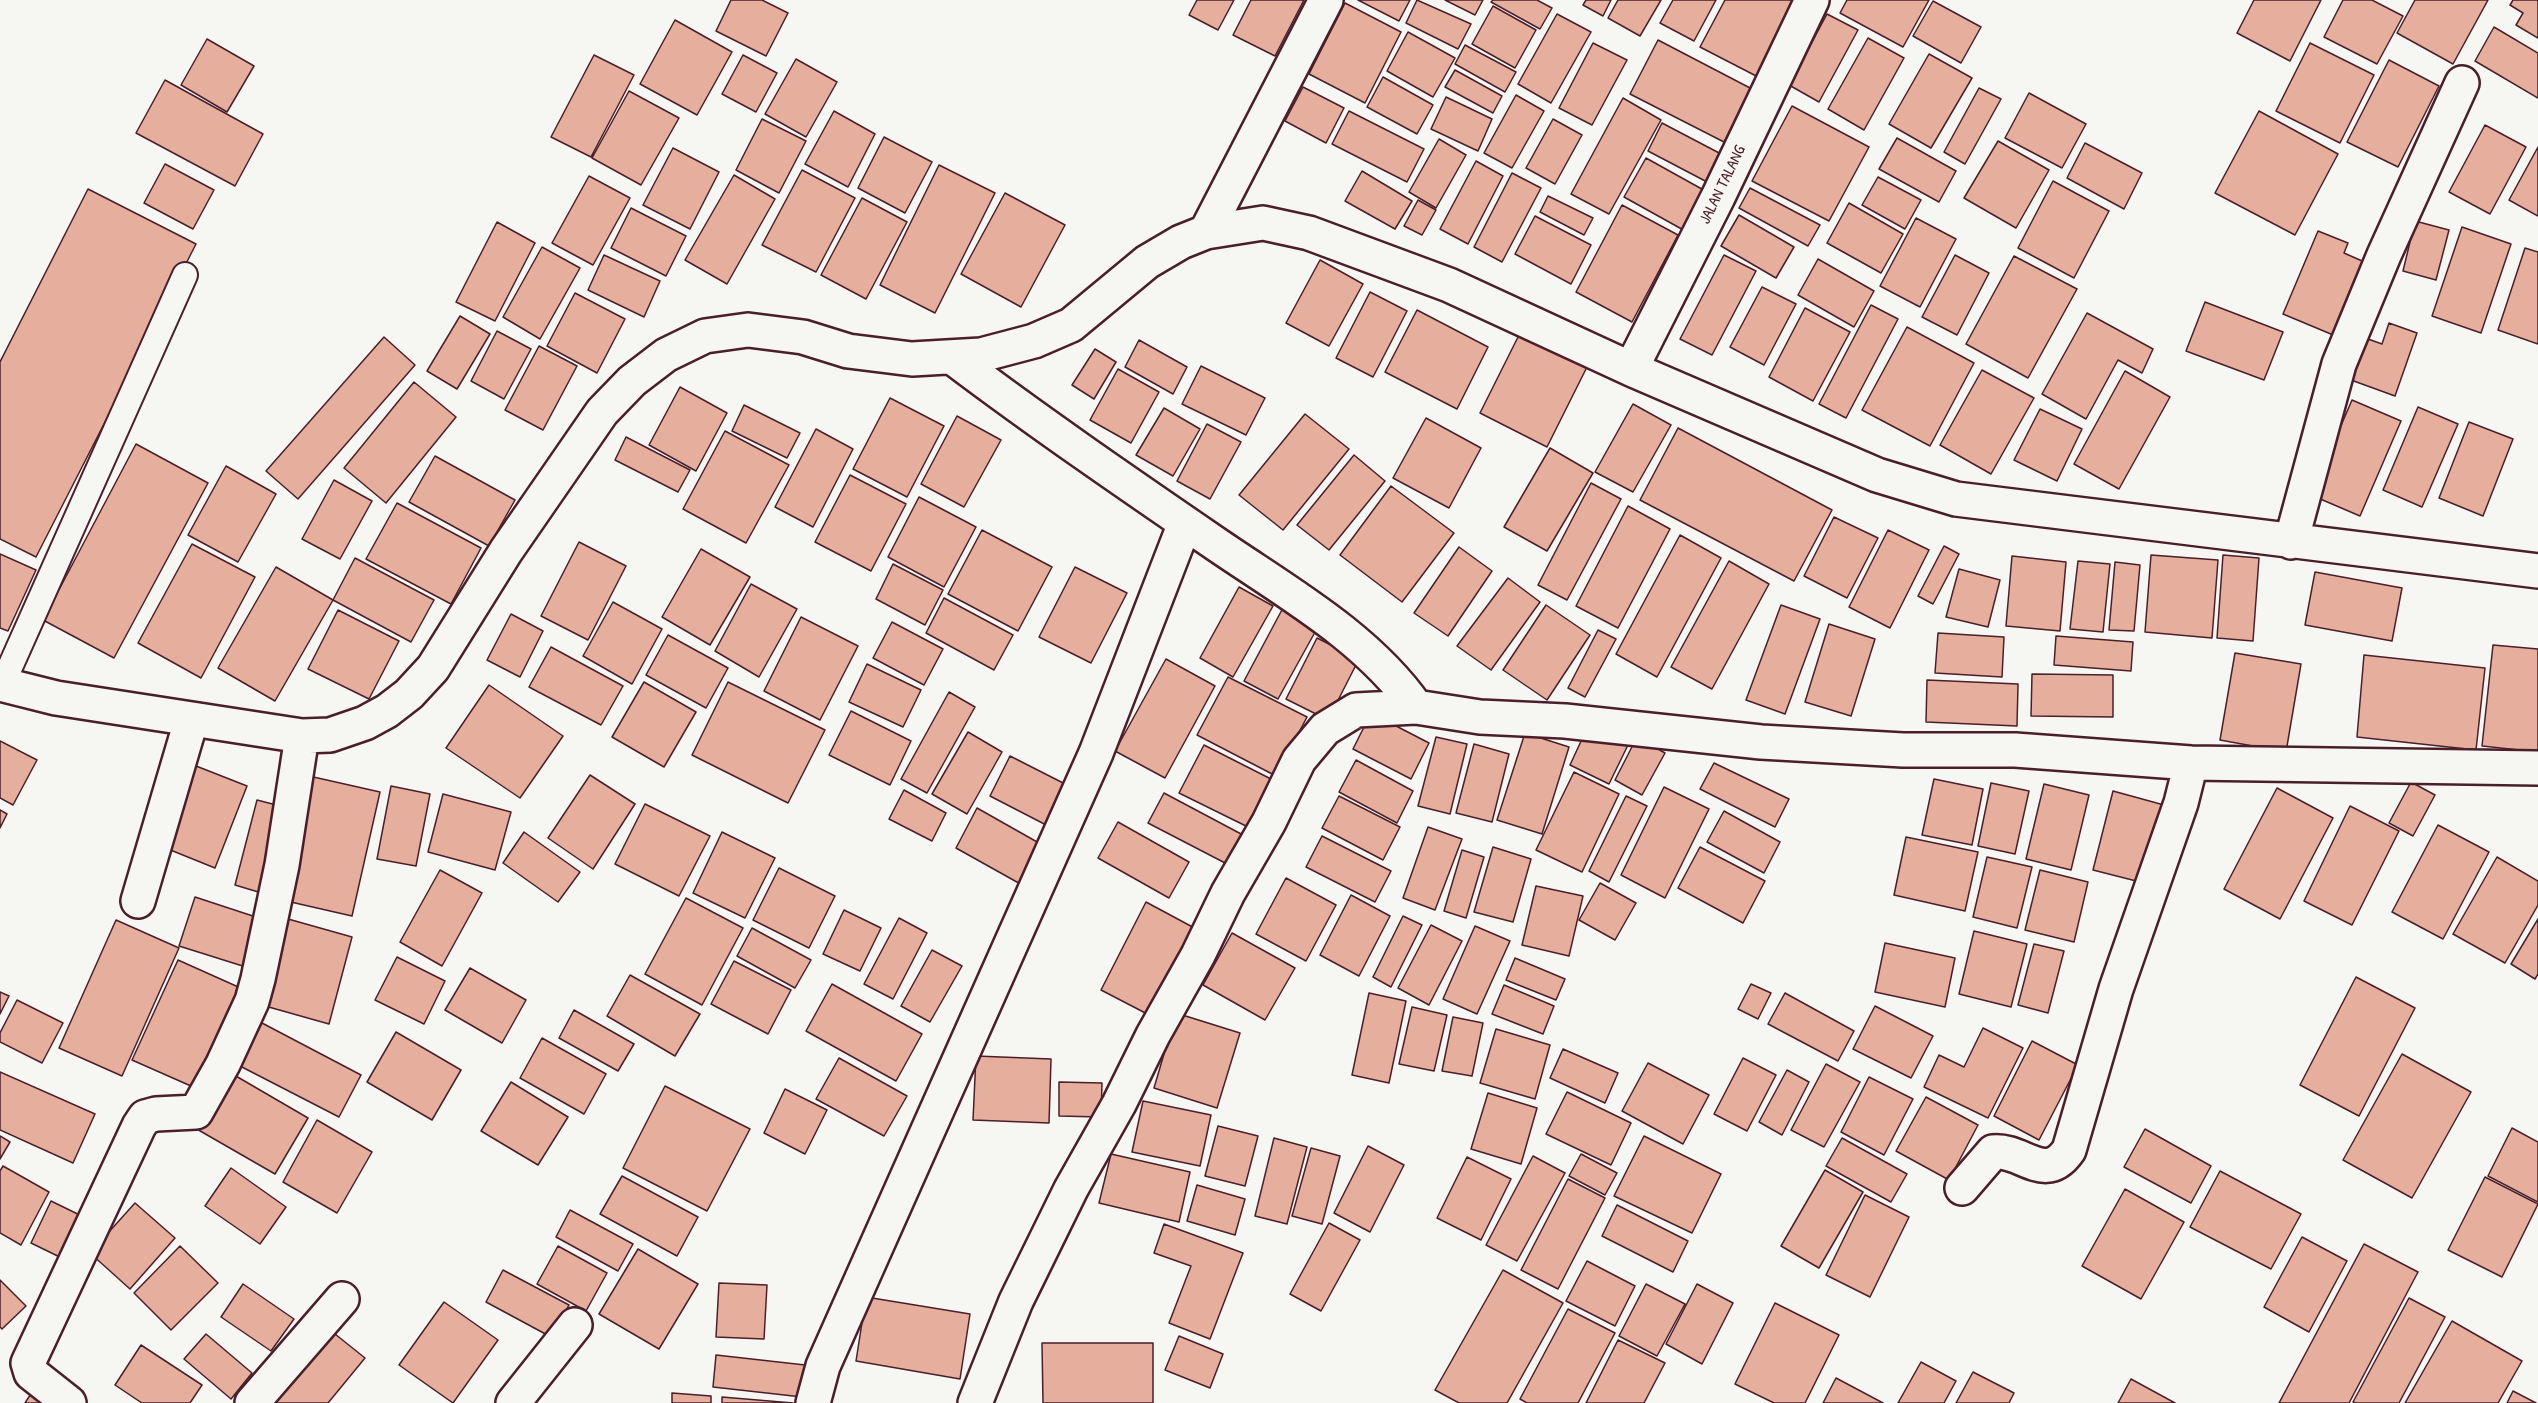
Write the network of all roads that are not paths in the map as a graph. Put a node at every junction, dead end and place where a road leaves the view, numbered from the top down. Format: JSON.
{"nodes":[{"id":1,"x":1326,"y":0,"type":"edge"},
{"id":2,"x":1812,"y":0,"type":"edge"},
{"id":3,"x":2462,"y":83,"type":"dead end"},
{"id":4,"x":1206,"y":232,"type":"junction"},
{"id":5,"x":184,"y":275,"type":"dead end"},
{"id":6,"x":952,"y":357,"type":"junction"},
{"id":7,"x":1630,"y":369,"type":"junction"},
{"id":8,"x":1185,"y":522,"type":"junction"},
{"id":9,"x":2291,"y":543,"type":"junction"},
{"id":10,"x":2538,"y":571,"type":"edge"},
{"id":11,"x":1,"y":684,"type":"edge"},
{"id":12,"x":1416,"y":707,"type":"junction"},
{"id":13,"x":191,"y":721,"type":"junction"},
{"id":14,"x":302,"y":736,"type":"junction"},
{"id":15,"x":2191,"y":763,"type":"junction"},
{"id":16,"x":2538,"y":768,"type":"edge"},
{"id":17,"x":138,"y":901,"type":"dead end"},
{"id":18,"x":1962,"y":1188,"type":"dead end"},
{"id":19,"x":342,"y":1299,"type":"dead end"},
{"id":20,"x":575,"y":1325,"type":"dead end"},
{"id":21,"x":69,"y":1403,"type":"edge"},
{"id":22,"x":252,"y":1403,"type":"edge"},
{"id":23,"x":513,"y":1403,"type":"edge"},
{"id":24,"x":813,"y":1403,"type":"edge"},
{"id":25,"x":975,"y":1403,"type":"edge"}],
"edges":[{"from":1,"to":4,"type":"street"},
{"from":2,"to":7,"type":"street","name":"JALAN TALANG"},
{"from":3,"to":9,"type":"street"},
{"from":4,"to":6,"type":"street"},
{"from":4,"to":7,"type":"street"},
{"from":5,"to":11,"type":"lane"},
{"from":6,"to":8,"type":"street"},
{"from":6,"to":14,"type":"street"},
{"from":7,"to":9,"type":"street"},
{"from":8,"to":12,"type":"street"},
{"from":8,"to":24,"type":"street"},
{"from":9,"to":10,"type":"street"},
{"from":11,"to":13,"type":"street"},
{"from":12,"to":15,"type":"street"},
{"from":12,"to":25,"type":"street"},
{"from":13,"to":14,"type":"street"},
{"from":13,"to":17,"type":"street"},
{"from":14,"to":21,"type":"street"},
{"from":15,"to":16,"type":"street"},
{"from":15,"to":18,"type":"street"},
{"from":19,"to":22,"type":"street"},
{"from":20,"to":23,"type":"street"}]}
